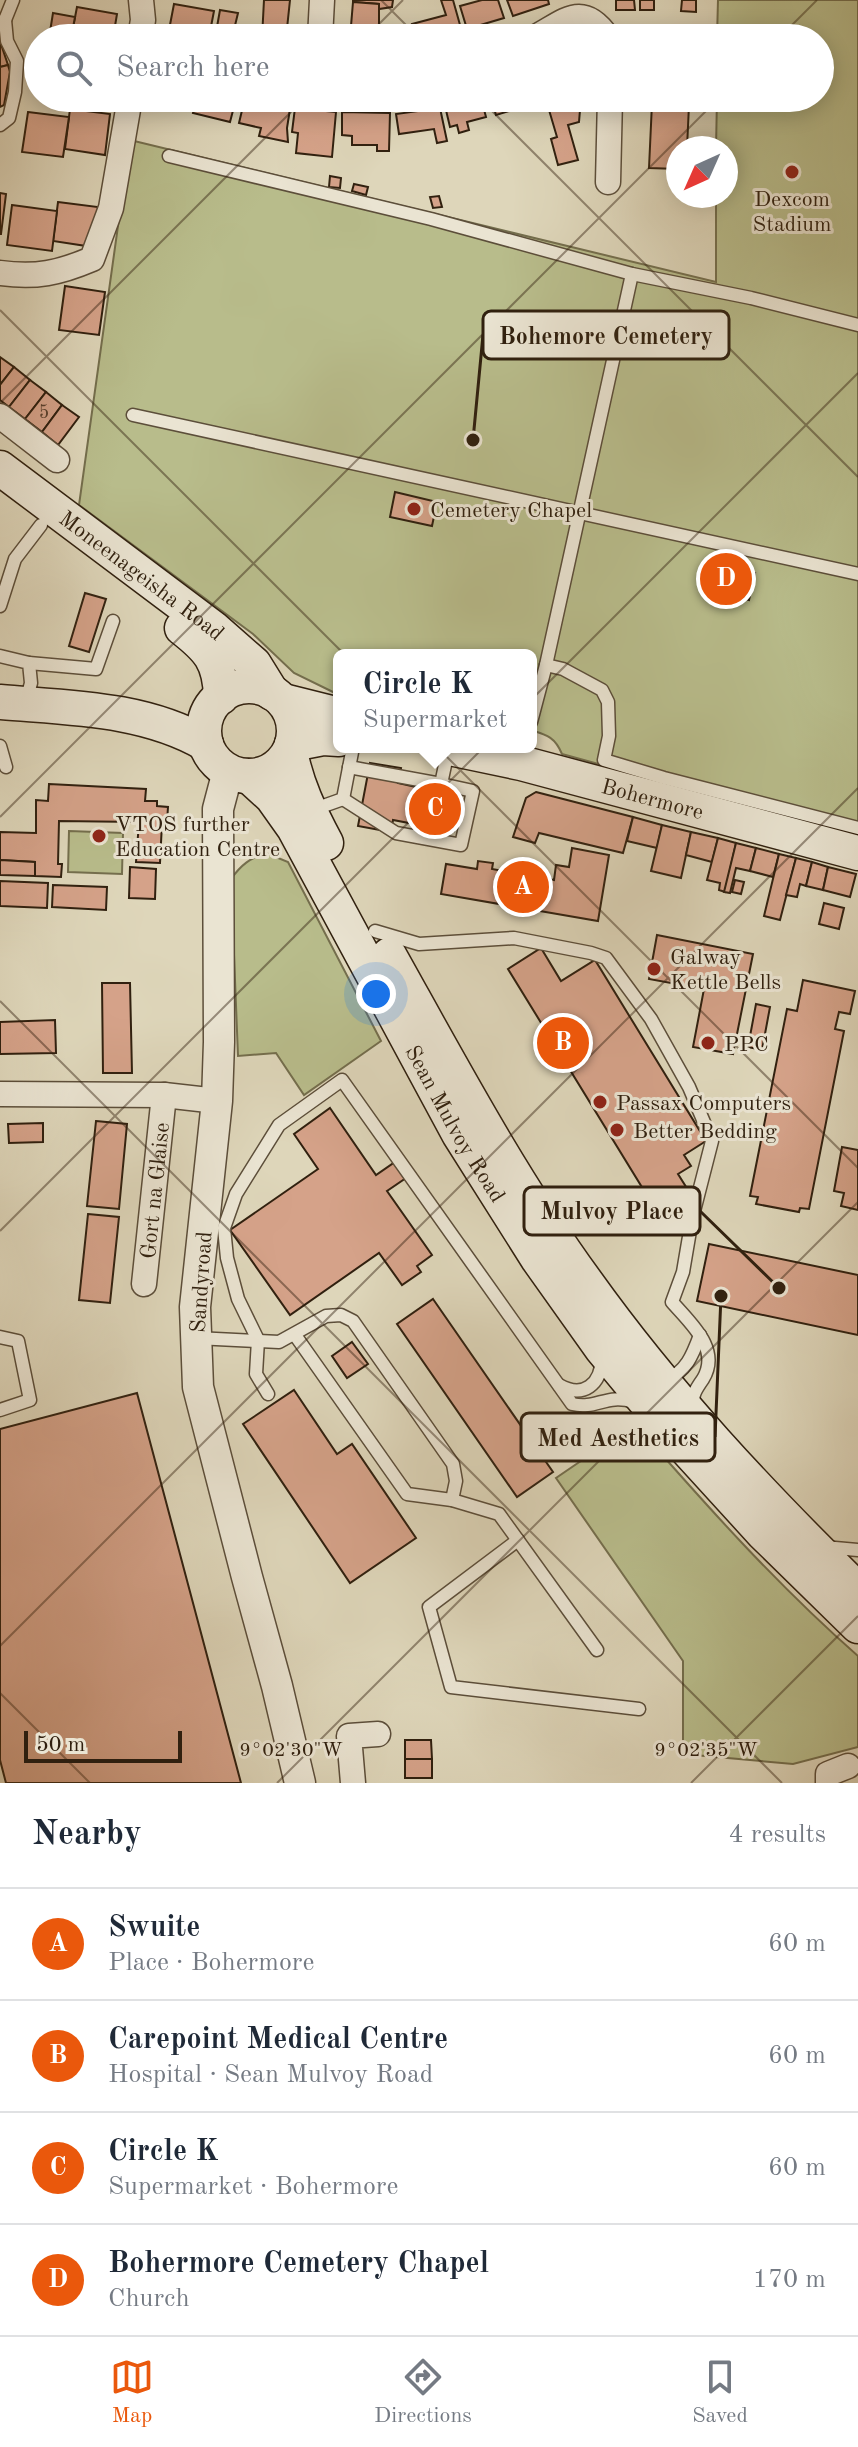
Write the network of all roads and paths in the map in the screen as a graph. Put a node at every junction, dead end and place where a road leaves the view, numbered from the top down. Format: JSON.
{"nodes":[{"id":1,"x":13,"y":0,"type":"edge"},
{"id":2,"x":141,"y":0,"type":"edge"},
{"id":3,"x":322,"y":0,"type":"edge"},
{"id":4,"x":3,"y":21,"type":"edge"},
{"id":5,"x":142,"y":24,"type":"edge"},
{"id":6,"x":321,"y":24,"type":"edge"},
{"id":7,"x":556,"y":24,"type":"edge"},
{"id":8,"x":596,"y":24,"type":"edge"},
{"id":9,"x":128,"y":112,"type":"edge"},
{"id":10,"x":610,"y":112,"type":"edge"},
{"id":11,"x":0,"y":125,"type":"edge"},
{"id":12,"x":169,"y":156,"type":"dead end"},
{"id":13,"x":608,"y":182,"type":"dead end"},
{"id":14,"x":0,"y":273,"type":"edge"},
{"id":15,"x":632,"y":274,"type":"junction"},
{"id":16,"x":858,"y":325,"type":"edge"},
{"id":17,"x":133,"y":415,"type":"dead end"},
{"id":18,"x":0,"y":416,"type":"edge"},
{"id":19,"x":57,"y":460,"type":"dead end"},
{"id":20,"x":0,"y":468,"type":"edge"},
{"id":21,"x":0,"y":495,"type":"edge"},
{"id":22,"x":579,"y":514,"type":"junction"},
{"id":23,"x":41,"y":525,"type":"junction"},
{"id":24,"x":858,"y":574,"type":"edge"},
{"id":25,"x":0,"y":606,"type":"edge"},
{"id":26,"x":113,"y":621,"type":"dead end"},
{"id":27,"x":0,"y":656,"type":"edge"},
{"id":28,"x":29,"y":663,"type":"junction"},
{"id":29,"x":546,"y":665,"type":"junction"},
{"id":30,"x":277,"y":697,"type":"junction"},
{"id":31,"x":537,"y":699,"type":"edge"},
{"id":32,"x":217,"y":700,"type":"junction"},
{"id":33,"x":12,"y":703,"type":"edge"},
{"id":34,"x":87,"y":709,"type":"junction"},
{"id":35,"x":333,"y":713,"type":"edge"},
{"id":36,"x":206,"y":744,"type":"junction"},
{"id":37,"x":333,"y":745,"type":"edge"},
{"id":38,"x":0,"y":746,"type":"edge"},
{"id":39,"x":291,"y":748,"type":"junction"},
{"id":40,"x":344,"y":753,"type":"edge"},
{"id":41,"x":446,"y":753,"type":"edge"},
{"id":42,"x":523,"y":755,"type":"edge"},
{"id":43,"x":6,"y":767,"type":"dead end"},
{"id":44,"x":239,"y":774,"type":"junction"},
{"id":45,"x":441,"y":784,"type":"junction"},
{"id":46,"x":343,"y":799,"type":"junction"},
{"id":47,"x":309,"y":811,"type":"junction"},
{"id":48,"x":858,"y":828,"type":"edge"},
{"id":49,"x":858,"y":853,"type":"edge"},
{"id":50,"x":375,"y":931,"type":"junction"},
{"id":51,"x":0,"y":1094,"type":"edge"},
{"id":52,"x":164,"y":1095,"type":"junction"},
{"id":53,"x":217,"y":1101,"type":"junction"},
{"id":54,"x":144,"y":1284,"type":"dead end"},
{"id":55,"x":295,"y":1335,"type":"junction"},
{"id":56,"x":700,"y":1335,"type":"junction"},
{"id":57,"x":0,"y":1337,"type":"edge"},
{"id":58,"x":196,"y":1338,"type":"junction"},
{"id":59,"x":258,"y":1340,"type":"junction"},
{"id":60,"x":602,"y":1349,"type":"junction"},
{"id":61,"x":557,"y":1383,"type":"junction"},
{"id":62,"x":649,"y":1393,"type":"junction"},
{"id":63,"x":268,"y":1394,"type":"dead end"},
{"id":64,"x":0,"y":1410,"type":"edge"},
{"id":65,"x":695,"y":1420,"type":"junction"},
{"id":66,"x":452,"y":1500,"type":"junction"},
{"id":67,"x":518,"y":1540,"type":"junction"},
{"id":68,"x":812,"y":1546,"type":"junction"},
{"id":69,"x":858,"y":1550,"type":"edge"},
{"id":70,"x":858,"y":1590,"type":"edge"},
{"id":71,"x":858,"y":1626,"type":"edge"},
{"id":72,"x":597,"y":1650,"type":"dead end"},
{"id":73,"x":639,"y":1709,"type":"dead end"},
{"id":74,"x":378,"y":1734,"type":"dead end"},
{"id":75,"x":848,"y":1766,"type":"dead end"},
{"id":76,"x":300,"y":1783,"type":"edge"},
{"id":77,"x":353,"y":1783,"type":"edge"},
{"id":78,"x":828,"y":1783,"type":"edge"}],
"edges":[{"from":1,"to":4,"type":"lane"},
{"from":2,"to":5,"type":"street"},
{"from":3,"to":6,"type":"street"},
{"from":4,"to":11,"type":"lane"},
{"from":7,"to":8,"type":"street"},
{"from":9,"to":14,"type":"street"},
{"from":10,"to":13,"type":"street"},
{"from":12,"to":15,"type":"lane"},
{"from":15,"to":16,"type":"lane"},
{"from":15,"to":22,"type":"lane"},
{"from":17,"to":22,"type":"lane"},
{"from":18,"to":19,"type":"street"},
{"from":20,"to":30,"type":"main road","name":"Moneenageisha Road"},
{"from":21,"to":23,"type":"main road","name":"Moneenageisha Road"},
{"from":22,"to":24,"type":"lane"},
{"from":22,"to":29,"type":"lane"},
{"from":23,"to":25,"type":"lane"},
{"from":23,"to":32,"type":"main road","name":"Moneenageisha Road"},
{"from":26,"to":28,"type":"lane"},
{"from":27,"to":28,"type":"lane"},
{"from":28,"to":33,"type":"lane"},
{"from":29,"to":31,"type":"lane"},
{"from":29,"to":48,"type":"lane"},
{"from":30,"to":32,"type":"main road"},
{"from":30,"to":35,"type":"main road"},
{"from":30,"to":39,"type":"main road"},
{"from":32,"to":34,"type":"main road"},
{"from":32,"to":36,"type":"main road"},
{"from":33,"to":34,"type":"main road"},
{"from":34,"to":36,"type":"main road"},
{"from":36,"to":44,"type":"main road"},
{"from":37,"to":39,"type":"main road"},
{"from":38,"to":43,"type":"lane"},
{"from":39,"to":44,"type":"main road"},
{"from":39,"to":47,"type":"main road","name":"Sean Mulvoy Road"},
{"from":40,"to":45,"type":"lane"},
{"from":40,"to":46,"type":"lane"},
{"from":41,"to":45,"type":"lane"},
{"from":42,"to":49,"type":"main road","name":"Bohermore"},
{"from":44,"to":53,"type":"street","name":"Sandyroad"},
{"from":44,"to":60,"type":"main road","name":"Sean Mulvoy Road"},
{"from":45,"to":46,"type":"lane"},
{"from":46,"to":47,"type":"lane"},
{"from":47,"to":50,"type":"main road","name":"Sean Mulvoy Road"},
{"from":50,"to":56,"type":"lane"},
{"from":50,"to":62,"type":"main road","name":"Sean Mulvoy Road"},
{"from":51,"to":52,"type":"street","name":"Gort na Glaise"},
{"from":52,"to":53,"type":"street","name":"Gort na Glaise"},
{"from":52,"to":54,"type":"street","name":"Gort na Glaise"},
{"from":53,"to":58,"type":"street","name":"Sandyroad"},
{"from":55,"to":59,"type":"lane"},
{"from":55,"to":66,"type":"lane"},
{"from":55,"to":66,"type":"lane"},
{"from":56,"to":62,"type":"lane"},
{"from":56,"to":65,"type":"lane"},
{"from":57,"to":64,"type":"lane"},
{"from":58,"to":59,"type":"lane"},
{"from":58,"to":76,"type":"street","name":"Sandyroad"},
{"from":59,"to":61,"type":"lane"},
{"from":59,"to":63,"type":"lane"},
{"from":60,"to":61,"type":"lane"},
{"from":60,"to":62,"type":"main road","name":"Sean Mulvoy Road"},
{"from":61,"to":62,"type":"lane"},
{"from":62,"to":65,"type":"main road","name":"Sean Mulvoy Road"},
{"from":62,"to":71,"type":"main road","name":"Sean Mulvoy Road"},
{"from":65,"to":68,"type":"main road","name":"Sean Mulvoy Road"},
{"from":66,"to":67,"type":"lane"},
{"from":67,"to":72,"type":"lane"},
{"from":67,"to":73,"type":"lane"},
{"from":68,"to":69,"type":"lane"},
{"from":68,"to":70,"type":"main road","name":"Sean Mulvoy Road"},
{"from":74,"to":77,"type":"street"},
{"from":75,"to":78,"type":"street"}]}
